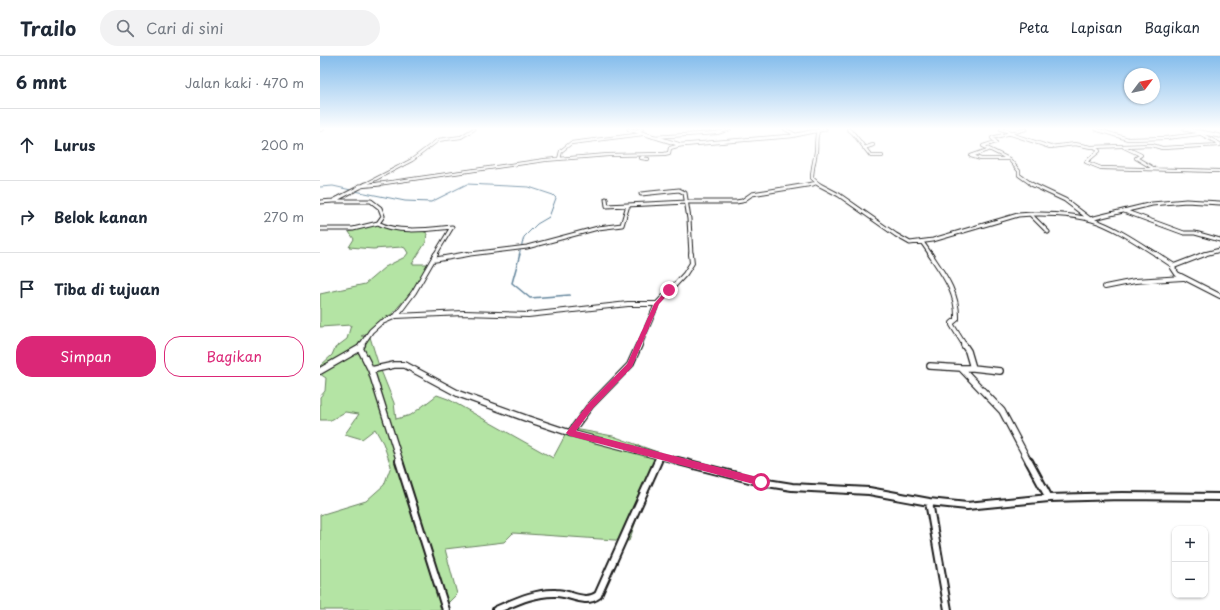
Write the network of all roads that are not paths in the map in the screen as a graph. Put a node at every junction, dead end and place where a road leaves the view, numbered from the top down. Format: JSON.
{"nodes":[{"id":1,"x":419,"y":155,"type":"edge"},
{"id":2,"x":560,"y":155,"type":"edge"},
{"id":3,"x":614,"y":155,"type":"edge"},
{"id":4,"x":646,"y":155,"type":"edge"},
{"id":5,"x":815,"y":155,"type":"edge"},
{"id":6,"x":870,"y":155,"type":"edge"},
{"id":7,"x":974,"y":155,"type":"edge"},
{"id":8,"x":999,"y":155,"type":"edge"},
{"id":9,"x":1094,"y":155,"type":"edge"},
{"id":10,"x":1141,"y":155,"type":"edge"},
{"id":11,"x":882,"y":156,"type":"dead end"},
{"id":12,"x":559,"y":159,"type":"junction"},
{"id":13,"x":648,"y":159,"type":"dead end"},
{"id":14,"x":1009,"y":159,"type":"junction"},
{"id":15,"x":1155,"y":169,"type":"junction"},
{"id":16,"x":1220,"y":171,"type":"edge"},
{"id":17,"x":817,"y":183,"type":"junction"},
{"id":18,"x":359,"y":186,"type":"junction"},
{"id":19,"x":641,"y":194,"type":"dead end"},
{"id":20,"x":606,"y":199,"type":"dead end"},
{"id":21,"x":333,"y":200,"type":"junction"},
{"id":22,"x":320,"y":202,"type":"edge"},
{"id":23,"x":688,"y":202,"type":"junction"},
{"id":24,"x":1220,"y":203,"type":"edge"},
{"id":25,"x":628,"y":205,"type":"junction"},
{"id":26,"x":1124,"y":211,"type":"junction"},
{"id":27,"x":1030,"y":214,"type":"junction"},
{"id":28,"x":1090,"y":219,"type":"junction"},
{"id":29,"x":378,"y":223,"type":"junction"},
{"id":30,"x":320,"y":229,"type":"edge"},
{"id":31,"x":1048,"y":232,"type":"dead end"},
{"id":32,"x":1220,"y":240,"type":"edge"},
{"id":33,"x":922,"y":242,"type":"junction"},
{"id":34,"x":1220,"y":250,"type":"edge"},
{"id":35,"x":433,"y":260,"type":"junction"},
{"id":36,"x":1174,"y":266,"type":"junction"},
{"id":37,"x":1183,"y":278,"type":"junction"},
{"id":38,"x":1105,"y":287,"type":"dead end"},
{"id":39,"x":1220,"y":296,"type":"edge"},
{"id":40,"x":657,"y":304,"type":"junction"},
{"id":41,"x":396,"y":316,"type":"junction"},
{"id":42,"x":360,"y":348,"type":"junction"},
{"id":43,"x":930,"y":366,"type":"dead end"},
{"id":44,"x":961,"y":368,"type":"junction"},
{"id":45,"x":973,"y":368,"type":"junction"},
{"id":46,"x":371,"y":370,"type":"junction"},
{"id":47,"x":320,"y":371,"type":"edge"},
{"id":48,"x":1000,"y":371,"type":"dead end"},
{"id":49,"x":570,"y":433,"type":"junction"},
{"id":50,"x":660,"y":456,"type":"junction"},
{"id":51,"x":1220,"y":497,"type":"edge"},
{"id":52,"x":1050,"y":498,"type":"junction"},
{"id":53,"x":929,"y":502,"type":"junction"},
{"id":54,"x":446,"y":610,"type":"edge"},
{"id":55,"x":496,"y":610,"type":"edge"},
{"id":56,"x":948,"y":610,"type":"edge"}],
"edges":[{"from":1,"to":18,"type":"street"},
{"from":2,"to":12,"type":"street"},
{"from":3,"to":12,"type":"street"},
{"from":4,"to":13,"type":"street"},
{"from":5,"to":17,"type":"street"},
{"from":6,"to":11,"type":"street"},
{"from":7,"to":14,"type":"street"},
{"from":8,"to":14,"type":"street"},
{"from":9,"to":15,"type":"street"},
{"from":10,"to":15,"type":"street"},
{"from":12,"to":18,"type":"street"},
{"from":14,"to":28,"type":"street"},
{"from":15,"to":16,"type":"street"},
{"from":17,"to":23,"type":"street"},
{"from":17,"to":33,"type":"street"},
{"from":18,"to":21,"type":"street"},
{"from":19,"to":23,"type":"street"},
{"from":20,"to":25,"type":"street"},
{"from":21,"to":22,"type":"street"},
{"from":21,"to":29,"type":"street"},
{"from":23,"to":25,"type":"street"},
{"from":23,"to":40,"type":"street"},
{"from":24,"to":26,"type":"street"},
{"from":25,"to":35,"type":"street"},
{"from":26,"to":28,"type":"street"},
{"from":26,"to":32,"type":"street"},
{"from":27,"to":28,"type":"street"},
{"from":27,"to":31,"type":"street"},
{"from":27,"to":33,"type":"street"},
{"from":28,"to":36,"type":"street"},
{"from":29,"to":30,"type":"street"},
{"from":29,"to":35,"type":"street"},
{"from":33,"to":45,"type":"street"},
{"from":34,"to":36,"type":"street"},
{"from":35,"to":41,"type":"street"},
{"from":36,"to":37,"type":"street"},
{"from":37,"to":38,"type":"street"},
{"from":37,"to":39,"type":"street"},
{"from":40,"to":41,"type":"street"},
{"from":40,"to":49,"type":"street"},
{"from":41,"to":42,"type":"street"},
{"from":42,"to":46,"type":"street"},
{"from":42,"to":47,"type":"street"},
{"from":43,"to":44,"type":"street"},
{"from":44,"to":45,"type":"street"},
{"from":44,"to":52,"type":"street"},
{"from":45,"to":48,"type":"street"},
{"from":46,"to":49,"type":"street"},
{"from":46,"to":54,"type":"street"},
{"from":49,"to":50,"type":"street"},
{"from":50,"to":53,"type":"street"},
{"from":50,"to":55,"type":"street"},
{"from":51,"to":52,"type":"street"},
{"from":52,"to":53,"type":"street"},
{"from":53,"to":56,"type":"street"}]}
